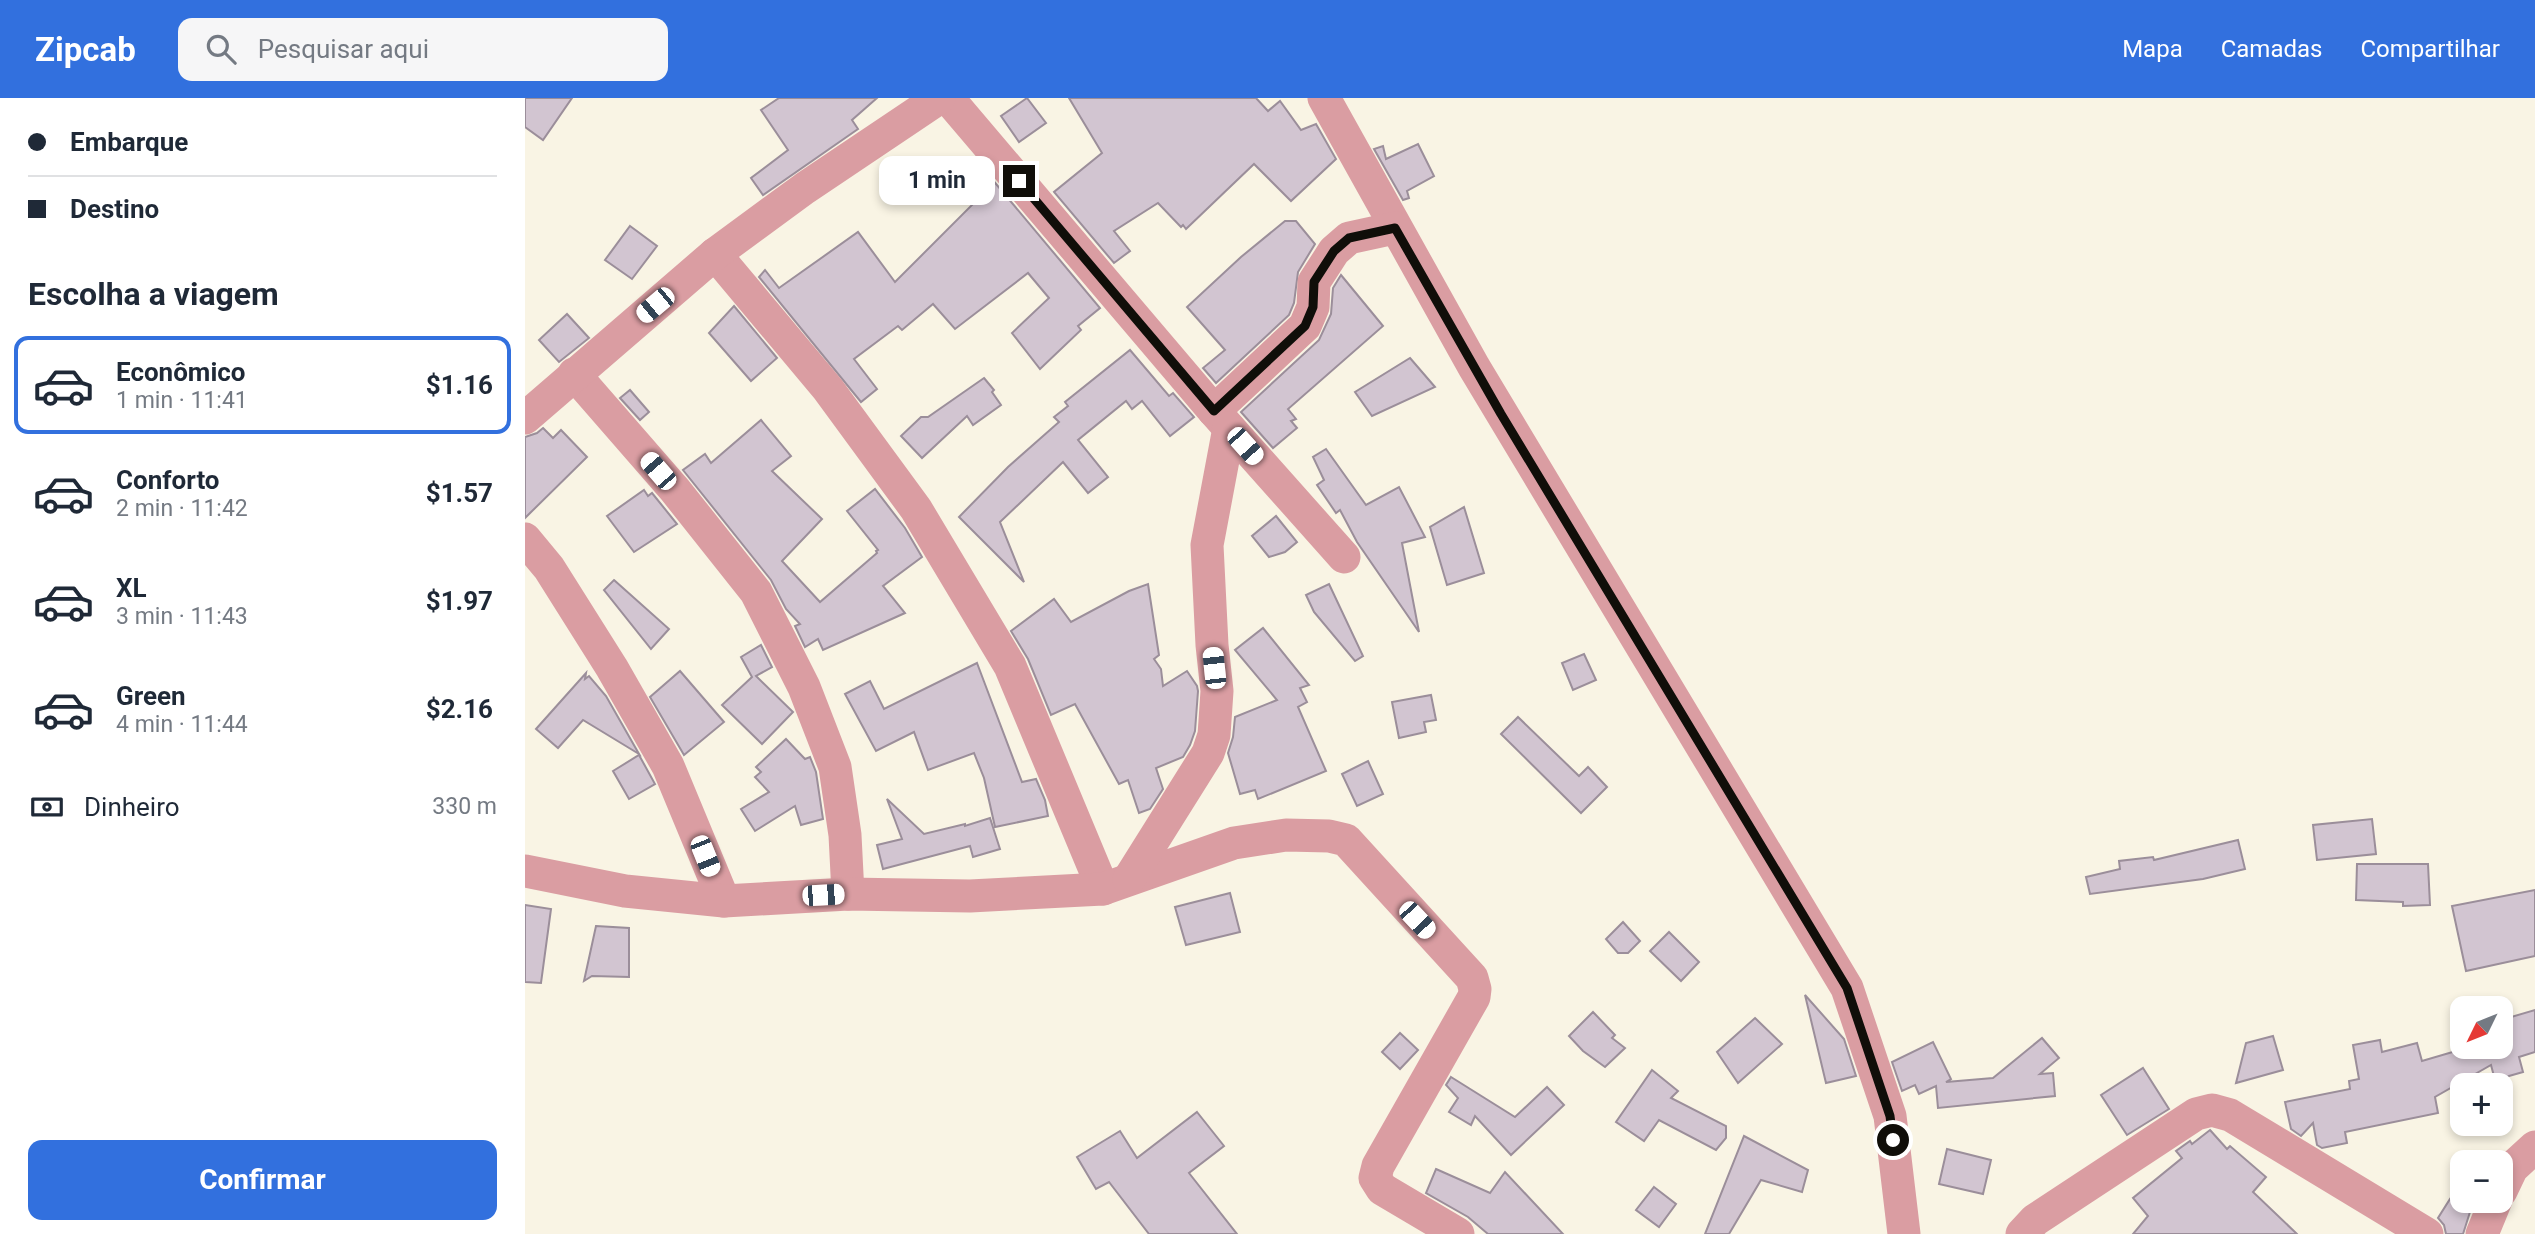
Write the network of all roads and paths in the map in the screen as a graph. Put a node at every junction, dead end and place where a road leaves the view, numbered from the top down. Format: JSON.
{"nodes":[{"id":1,"x":939,"y":98,"type":"edge"},
{"id":2,"x":948,"y":98,"type":"edge"},
{"id":3,"x":1324,"y":98,"type":"edge"},
{"id":4,"x":1395,"y":228,"type":"junction"},
{"id":5,"x":715,"y":254,"type":"junction"},
{"id":6,"x":574,"y":374,"type":"junction"},
{"id":7,"x":525,"y":418,"type":"edge"},
{"id":8,"x":1221,"y":419,"type":"junction"},
{"id":9,"x":525,"y":539,"type":"edge"},
{"id":10,"x":1344,"y":557,"type":"dead end"},
{"id":11,"x":525,"y":871,"type":"edge"},
{"id":12,"x":1116,"y":884,"type":"junction"},
{"id":13,"x":848,"y":894,"type":"junction"},
{"id":14,"x":724,"y":901,"type":"junction"},
{"id":15,"x":2535,"y":1147,"type":"edge"},
{"id":16,"x":2513,"y":1167,"type":"edge"},
{"id":17,"x":2491,"y":1213,"type":"edge"},
{"id":18,"x":1458,"y":1234,"type":"edge"},
{"id":19,"x":1904,"y":1234,"type":"edge"},
{"id":20,"x":2022,"y":1234,"type":"edge"},
{"id":21,"x":2427,"y":1234,"type":"edge"},
{"id":22,"x":2482,"y":1234,"type":"edge"}],
"edges":[{"from":1,"to":5,"type":"street"},
{"from":2,"to":8,"type":"street"},
{"from":3,"to":4,"type":"street"},
{"from":4,"to":8,"type":"street"},
{"from":4,"to":19,"type":"street"},
{"from":5,"to":6,"type":"street"},
{"from":5,"to":12,"type":"street"},
{"from":6,"to":7,"type":"street"},
{"from":6,"to":13,"type":"street"},
{"from":8,"to":10,"type":"street"},
{"from":8,"to":12,"type":"street"},
{"from":9,"to":14,"type":"street"},
{"from":11,"to":14,"type":"street"},
{"from":12,"to":13,"type":"street"},
{"from":12,"to":18,"type":"street"},
{"from":13,"to":14,"type":"street"},
{"from":15,"to":16,"type":"street"},
{"from":17,"to":22,"type":"street"},
{"from":20,"to":21,"type":"street"}]}
